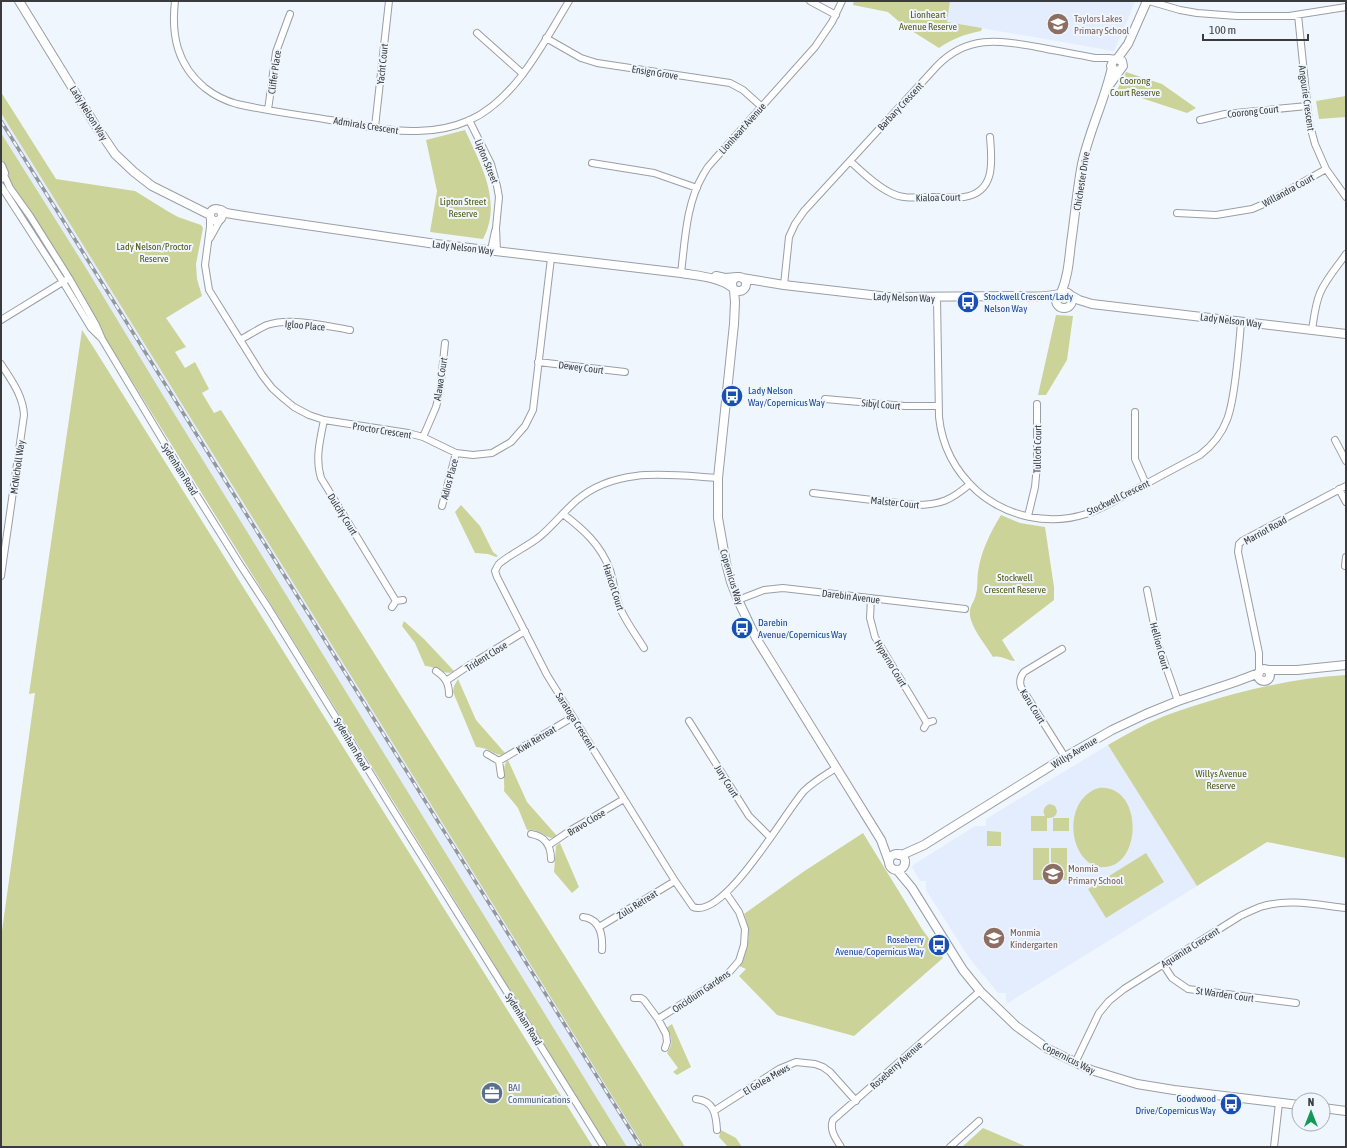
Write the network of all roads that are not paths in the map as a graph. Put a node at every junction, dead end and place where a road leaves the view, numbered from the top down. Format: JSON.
{"nodes":[{"id":1,"x":19,"y":1,"type":"edge"},
{"id":2,"x":175,"y":1,"type":"edge"},
{"id":3,"x":389,"y":1,"type":"edge"},
{"id":4,"x":569,"y":1,"type":"edge"},
{"id":5,"x":810,"y":1,"type":"edge"},
{"id":6,"x":842,"y":1,"type":"edge"},
{"id":7,"x":1148,"y":1,"type":"edge"},
{"id":8,"x":1346,"y":8,"type":"edge"},
{"id":9,"x":290,"y":14,"type":"dead end"},
{"id":10,"x":836,"y":15,"type":"junction"},
{"id":11,"x":1298,"y":15,"type":"junction"},
{"id":12,"x":477,"y":33,"type":"dead end"},
{"id":13,"x":546,"y":38,"type":"junction"},
{"id":14,"x":1116,"y":65,"type":"junction"},
{"id":15,"x":523,"y":74,"type":"junction"},
{"id":16,"x":1307,"y":106,"type":"junction"},
{"id":17,"x":762,"y":107,"type":"junction"},
{"id":18,"x":268,"y":110,"type":"junction"},
{"id":19,"x":469,"y":120,"type":"junction"},
{"id":20,"x":1200,"y":120,"type":"dead end"},
{"id":21,"x":375,"y":127,"type":"junction"},
{"id":22,"x":990,"y":137,"type":"dead end"},
{"id":23,"x":850,"y":161,"type":"junction"},
{"id":24,"x":592,"y":163,"type":"dead end"},
{"id":25,"x":1,"y":166,"type":"edge"},
{"id":26,"x":1326,"y":169,"type":"junction"},
{"id":27,"x":2,"y":177,"type":"edge"},
{"id":28,"x":1,"y":186,"type":"edge"},
{"id":29,"x":697,"y":188,"type":"junction"},
{"id":30,"x":1346,"y":197,"type":"edge"},
{"id":31,"x":183,"y":202,"type":"junction"},
{"id":32,"x":218,"y":209,"type":"junction"},
{"id":33,"x":1177,"y":213,"type":"dead end"},
{"id":34,"x":210,"y":216,"type":"junction"},
{"id":35,"x":244,"y":216,"type":"junction"},
{"id":36,"x":220,"y":220,"type":"junction"},
{"id":37,"x":207,"y":247,"type":"junction"},
{"id":38,"x":494,"y":251,"type":"junction"},
{"id":39,"x":1346,"y":254,"type":"edge"},
{"id":40,"x":551,"y":258,"type":"junction"},
{"id":41,"x":682,"y":273,"type":"junction"},
{"id":42,"x":1067,"y":276,"type":"junction"},
{"id":43,"x":69,"y":278,"type":"junction"},
{"id":44,"x":740,"y":278,"type":"junction"},
{"id":45,"x":63,"y":282,"type":"junction"},
{"id":46,"x":773,"y":284,"type":"junction"},
{"id":47,"x":784,"y":285,"type":"junction"},
{"id":48,"x":733,"y":289,"type":"junction"},
{"id":49,"x":745,"y":289,"type":"junction"},
{"id":50,"x":1060,"y":293,"type":"junction"},
{"id":51,"x":1071,"y":296,"type":"junction"},
{"id":52,"x":1036,"y":297,"type":"junction"},
{"id":53,"x":937,"y":298,"type":"junction"},
{"id":54,"x":1092,"y":304,"type":"junction"},
{"id":55,"x":1059,"y":307,"type":"junction"},
{"id":56,"x":1069,"y":307,"type":"junction"},
{"id":57,"x":1,"y":320,"type":"edge"},
{"id":58,"x":1241,"y":321,"type":"junction"},
{"id":59,"x":734,"y":324,"type":"junction"},
{"id":60,"x":350,"y":330,"type":"dead end"},
{"id":61,"x":1312,"y":330,"type":"junction"},
{"id":62,"x":1346,"y":334,"type":"edge"},
{"id":63,"x":102,"y":340,"type":"junction"},
{"id":64,"x":240,"y":340,"type":"junction"},
{"id":65,"x":446,"y":343,"type":"dead end"},
{"id":66,"x":538,"y":362,"type":"junction"},
{"id":67,"x":1,"y":364,"type":"edge"},
{"id":68,"x":625,"y":372,"type":"dead end"},
{"id":69,"x":825,"y":399,"type":"dead end"},
{"id":70,"x":1037,"y":404,"type":"dead end"},
{"id":71,"x":938,"y":406,"type":"junction"},
{"id":72,"x":1135,"y":412,"type":"dead end"},
{"id":73,"x":324,"y":420,"type":"junction"},
{"id":74,"x":423,"y":437,"type":"junction"},
{"id":75,"x":1335,"y":440,"type":"dead end"},
{"id":76,"x":456,"y":453,"type":"junction"},
{"id":77,"x":1346,"y":461,"type":"edge"},
{"id":78,"x":718,"y":478,"type":"junction"},
{"id":79,"x":970,"y":484,"type":"junction"},
{"id":80,"x":1146,"y":484,"type":"junction"},
{"id":81,"x":1346,"y":486,"type":"edge"},
{"id":82,"x":1339,"y":489,"type":"junction"},
{"id":83,"x":813,"y":493,"type":"dead end"},
{"id":84,"x":1346,"y":502,"type":"edge"},
{"id":85,"x":442,"y":506,"type":"dead end"},
{"id":86,"x":563,"y":514,"type":"junction"},
{"id":87,"x":1028,"y":516,"type":"junction"},
{"id":88,"x":1346,"y":556,"type":"edge"},
{"id":89,"x":1345,"y":566,"type":"dead end"},
{"id":90,"x":1,"y":572,"type":"edge"},
{"id":91,"x":1,"y":576,"type":"edge"},
{"id":92,"x":1147,"y":590,"type":"dead end"},
{"id":93,"x":871,"y":598,"type":"junction"},
{"id":94,"x":738,"y":600,"type":"junction"},
{"id":95,"x":392,"y":607,"type":"dead end"},
{"id":96,"x":966,"y":609,"type":"dead end"},
{"id":97,"x":525,"y":631,"type":"junction"},
{"id":98,"x":644,"y":648,"type":"dead end"},
{"id":99,"x":1062,"y":648,"type":"dead end"},
{"id":100,"x":1346,"y":665,"type":"edge"},
{"id":101,"x":436,"y":672,"type":"dead end"},
{"id":102,"x":1264,"y":674,"type":"junction"},
{"id":103,"x":446,"y":681,"type":"junction"},
{"id":104,"x":449,"y":694,"type":"dead end"},
{"id":105,"x":1178,"y":701,"type":"junction"},
{"id":106,"x":573,"y":717,"type":"junction"},
{"id":107,"x":689,"y":720,"type":"dead end"},
{"id":108,"x":928,"y":724,"type":"dead end"},
{"id":109,"x":488,"y":754,"type":"dead end"},
{"id":110,"x":1065,"y":757,"type":"junction"},
{"id":111,"x":499,"y":761,"type":"junction"},
{"id":112,"x":836,"y":768,"type":"junction"},
{"id":113,"x":500,"y":775,"type":"dead end"},
{"id":114,"x":624,"y":799,"type":"junction"},
{"id":115,"x":531,"y":834,"type":"dead end"},
{"id":116,"x":770,"y":837,"type":"junction"},
{"id":117,"x":881,"y":840,"type":"junction"},
{"id":118,"x":549,"y":845,"type":"junction"},
{"id":119,"x":924,"y":845,"type":"junction"},
{"id":120,"x":898,"y":854,"type":"junction"},
{"id":121,"x":551,"y":859,"type":"dead end"},
{"id":122,"x":889,"y":862,"type":"junction"},
{"id":123,"x":905,"y":865,"type":"junction"},
{"id":124,"x":897,"y":870,"type":"junction"},
{"id":125,"x":676,"y":881,"type":"junction"},
{"id":126,"x":912,"y":888,"type":"junction"},
{"id":127,"x":726,"y":893,"type":"junction"},
{"id":128,"x":1346,"y":908,"type":"edge"},
{"id":129,"x":583,"y":917,"type":"dead end"},
{"id":130,"x":599,"y":927,"type":"junction"},
{"id":131,"x":602,"y":950,"type":"dead end"},
{"id":132,"x":1163,"y":964,"type":"junction"},
{"id":133,"x":980,"y":991,"type":"junction"},
{"id":134,"x":634,"y":998,"type":"dead end"},
{"id":135,"x":1296,"y":1003,"type":"dead end"},
{"id":136,"x":658,"y":1019,"type":"junction"},
{"id":137,"x":665,"y":1048,"type":"dead end"},
{"id":138,"x":1075,"y":1063,"type":"junction"},
{"id":139,"x":696,"y":1099,"type":"dead end"},
{"id":140,"x":856,"y":1101,"type":"junction"},
{"id":141,"x":1279,"y":1103,"type":"junction"},
{"id":142,"x":1291,"y":1104,"type":"edge"},
{"id":143,"x":1331,"y":1109,"type":"edge"},
{"id":144,"x":714,"y":1111,"type":"junction"},
{"id":145,"x":1346,"y":1111,"type":"edge"},
{"id":146,"x":979,"y":1121,"type":"dead end"},
{"id":147,"x":717,"y":1130,"type":"dead end"},
{"id":148,"x":840,"y":1146,"type":"edge"},
{"id":149,"x":604,"y":1147,"type":"edge"},
{"id":150,"x":950,"y":1147,"type":"edge"},
{"id":151,"x":1274,"y":1147,"type":"edge"}],
"edges":[{"from":1,"to":31,"type":"street","name":"Lady Nelson Way"},
{"from":2,"to":18,"type":"street","name":"Admirals Crescent"},
{"from":3,"to":21,"type":"street","name":"Yacht Court"},
{"from":4,"to":13,"type":"street","name":"Admirals Crescent"},
{"from":5,"to":10,"type":"street"},
{"from":6,"to":10,"type":"street","name":"Lionheart Avenue"},
{"from":7,"to":11,"type":"street"},
{"from":7,"to":14,"type":"street","name":"Chichester Drive"},
{"from":8,"to":11,"type":"street"},
{"from":9,"to":18,"type":"street","name":"Cliffer Place"},
{"from":10,"to":17,"type":"street","name":"Lionheart Avenue"},
{"from":11,"to":16,"type":"street","name":"Angourie Crescent"},
{"from":12,"to":15,"type":"street"},
{"from":13,"to":15,"type":"street","name":"Admirals Crescent"},
{"from":13,"to":17,"type":"street","name":"Ensign Grove"},
{"from":14,"to":23,"type":"street","name":"Barbary Crescent"},
{"from":14,"to":42,"type":"street","name":"Chichester Drive"},
{"from":15,"to":19,"type":"street","name":"Admirals Crescent"},
{"from":16,"to":20,"type":"street","name":"Coorong Court"},
{"from":16,"to":26,"type":"street","name":"Angourie Crescent"},
{"from":17,"to":29,"type":"street","name":"Lionheart Avenue"},
{"from":18,"to":21,"type":"street","name":"Admirals Crescent"},
{"from":19,"to":21,"type":"street","name":"Admirals Crescent"},
{"from":19,"to":38,"type":"street","name":"Lipton Street"},
{"from":22,"to":23,"type":"street","name":"Kialoa Court"},
{"from":23,"to":47,"type":"street","name":"Barbary Crescent"},
{"from":24,"to":29,"type":"street"},
{"from":25,"to":27,"type":"street"},
{"from":26,"to":30,"type":"street","name":"Angourie Crescent"},
{"from":26,"to":33,"type":"street","name":"Willandra Court"},
{"from":27,"to":43,"type":"street","name":"Sydenham Road"},
{"from":28,"to":45,"type":"street","name":"Sydenham Road"},
{"from":29,"to":41,"type":"street","name":"Lionheart Avenue"},
{"from":31,"to":32,"type":"street","name":"Lady Nelson Way"},
{"from":31,"to":34,"type":"street","name":"Lady Nelson Way"},
{"from":32,"to":34,"type":"street"},
{"from":32,"to":35,"type":"street","name":"Lady Nelson Way"},
{"from":32,"to":36,"type":"street"},
{"from":34,"to":36,"type":"street"},
{"from":34,"to":37,"type":"street"},
{"from":35,"to":36,"type":"street","name":"Lady Nelson Way"},
{"from":35,"to":38,"type":"street","name":"Lady Nelson Way"},
{"from":36,"to":37,"type":"street"},
{"from":37,"to":64,"type":"street","name":"Proctor Crescent"},
{"from":38,"to":40,"type":"street","name":"Lady Nelson Way"},
{"from":39,"to":61,"type":"street"},
{"from":40,"to":41,"type":"street","name":"Lady Nelson Way"},
{"from":40,"to":66,"type":"street","name":"Proctor Crescent"},
{"from":41,"to":44,"type":"street","name":"Lady Nelson Way"},
{"from":41,"to":48,"type":"street","name":"Lady Nelson Way"},
{"from":42,"to":50,"type":"street","name":"Chichester Drive"},
{"from":42,"to":51,"type":"street","name":"Chichester Drive"},
{"from":43,"to":45,"type":"street"},
{"from":43,"to":63,"type":"street","name":"Sydenham Road"},
{"from":44,"to":46,"type":"street","name":"Lady Nelson Way"},
{"from":44,"to":48,"type":"street"},
{"from":44,"to":49,"type":"street"},
{"from":45,"to":57,"type":"street"},
{"from":45,"to":63,"type":"street","name":"Sydenham Road"},
{"from":46,"to":47,"type":"street","name":"Lady Nelson Way"},
{"from":46,"to":49,"type":"street","name":"Lady Nelson Way"},
{"from":47,"to":53,"type":"street","name":"Lady Nelson Way"},
{"from":48,"to":49,"type":"street"},
{"from":48,"to":59,"type":"street","name":"Copernicus Way"},
{"from":49,"to":59,"type":"street","name":"Copernicus Way"},
{"from":50,"to":51,"type":"street"},
{"from":50,"to":52,"type":"street","name":"Lady Nelson Way"},
{"from":50,"to":55,"type":"street"},
{"from":51,"to":54,"type":"street","name":"Lady Nelson Way"},
{"from":51,"to":56,"type":"street"},
{"from":52,"to":53,"type":"street","name":"Lady Nelson Way"},
{"from":52,"to":55,"type":"street","name":"Lady Nelson Way"},
{"from":53,"to":71,"type":"street","name":"Stockwell Crescent"},
{"from":54,"to":56,"type":"street","name":"Lady Nelson Way"},
{"from":54,"to":58,"type":"street","name":"Lady Nelson Way"},
{"from":55,"to":56,"type":"street"},
{"from":58,"to":61,"type":"street","name":"Lady Nelson Way"},
{"from":58,"to":80,"type":"street","name":"Stockwell Crescent"},
{"from":59,"to":78,"type":"street","name":"Copernicus Way"},
{"from":60,"to":64,"type":"street","name":"Igloo Place"},
{"from":61,"to":62,"type":"street","name":"Lady Nelson Way"},
{"from":63,"to":149,"type":"street","name":"Sydenham Road"},
{"from":64,"to":73,"type":"street","name":"Proctor Crescent"},
{"from":65,"to":74,"type":"street","name":"Alawa Court"},
{"from":66,"to":68,"type":"street","name":"Dewey Court"},
{"from":66,"to":76,"type":"street","name":"Proctor Crescent"},
{"from":67,"to":90,"type":"street","name":"McNicholl Way"},
{"from":69,"to":71,"type":"street","name":"Sibyl Court"},
{"from":70,"to":87,"type":"street","name":"Tulloch Court"},
{"from":71,"to":79,"type":"street","name":"Stockwell Crescent"},
{"from":72,"to":80,"type":"street"},
{"from":73,"to":74,"type":"street","name":"Proctor Crescent"},
{"from":73,"to":95,"type":"street","name":"Dulcify Court"},
{"from":74,"to":76,"type":"street","name":"Proctor Crescent"},
{"from":75,"to":77,"type":"street"},
{"from":76,"to":85,"type":"street","name":"Adios Place"},
{"from":78,"to":86,"type":"street","name":"Saratoga Crescent"},
{"from":78,"to":94,"type":"street","name":"Copernicus Way"},
{"from":79,"to":83,"type":"street","name":"Malster Court"},
{"from":79,"to":87,"type":"street","name":"Stockwell Crescent"},
{"from":80,"to":87,"type":"street","name":"Stockwell Crescent"},
{"from":81,"to":82,"type":"street","name":"Marriot Road"},
{"from":82,"to":84,"type":"street"},
{"from":82,"to":102,"type":"street","name":"Marriot Road"},
{"from":86,"to":97,"type":"street","name":"Saratoga Crescent"},
{"from":86,"to":98,"type":"street","name":"Haricot Court"},
{"from":88,"to":89,"type":"street"},
{"from":90,"to":91,"type":"street","name":"McNicholl Way"},
{"from":92,"to":105,"type":"street","name":"Hellion Court"},
{"from":93,"to":94,"type":"street","name":"Darebin Avenue"},
{"from":93,"to":96,"type":"street","name":"Darebin Avenue"},
{"from":93,"to":108,"type":"street","name":"Hyperno Court"},
{"from":94,"to":112,"type":"street","name":"Copernicus Way"},
{"from":97,"to":103,"type":"street","name":"Trident Close"},
{"from":97,"to":106,"type":"street","name":"Saratoga Crescent"},
{"from":99,"to":110,"type":"street","name":"Karu Court"},
{"from":100,"to":102,"type":"street","name":"Willys Avenue"},
{"from":101,"to":103,"type":"street"},
{"from":102,"to":105,"type":"street","name":"Willys Avenue"},
{"from":103,"to":104,"type":"street"},
{"from":105,"to":110,"type":"street","name":"Willys Avenue"},
{"from":106,"to":111,"type":"street","name":"Kiwi Retreat"},
{"from":106,"to":114,"type":"street","name":"Saratoga Crescent"},
{"from":107,"to":116,"type":"street","name":"Jury Court"},
{"from":109,"to":111,"type":"street"},
{"from":110,"to":119,"type":"street","name":"Willys Avenue"},
{"from":111,"to":113,"type":"street"},
{"from":112,"to":116,"type":"street","name":"Saratoga Crescent"},
{"from":112,"to":117,"type":"street","name":"Copernicus Way"},
{"from":114,"to":118,"type":"street","name":"Bravo Close"},
{"from":114,"to":125,"type":"street","name":"Saratoga Crescent"},
{"from":115,"to":118,"type":"street"},
{"from":116,"to":127,"type":"street","name":"Saratoga Crescent"},
{"from":117,"to":120,"type":"street","name":"Copernicus Way"},
{"from":117,"to":122,"type":"street","name":"Copernicus Way"},
{"from":118,"to":121,"type":"street"},
{"from":119,"to":120,"type":"street","name":"Willys Avenue"},
{"from":119,"to":123,"type":"street","name":"Willys Avenue"},
{"from":120,"to":122,"type":"street"},
{"from":120,"to":123,"type":"street"},
{"from":122,"to":124,"type":"street"},
{"from":123,"to":124,"type":"street"},
{"from":123,"to":126,"type":"street","name":"Copernicus Way"},
{"from":124,"to":126,"type":"street","name":"Copernicus Way"},
{"from":125,"to":127,"type":"street","name":"Saratoga Crescent"},
{"from":125,"to":130,"type":"street","name":"Zulu Retreat"},
{"from":126,"to":133,"type":"street","name":"Copernicus Way"},
{"from":127,"to":136,"type":"street","name":"Oncidium Gardens"},
{"from":128,"to":132,"type":"street","name":"Aquanita Crescent"},
{"from":129,"to":130,"type":"street"},
{"from":130,"to":131,"type":"street"},
{"from":132,"to":135,"type":"street","name":"St Warden Court"},
{"from":132,"to":138,"type":"street","name":"Aquanita Crescent"},
{"from":133,"to":138,"type":"street","name":"Copernicus Way"},
{"from":133,"to":140,"type":"street","name":"Roseberry Avenue"},
{"from":134,"to":136,"type":"street"},
{"from":136,"to":137,"type":"street"},
{"from":138,"to":141,"type":"street","name":"Copernicus Way"},
{"from":139,"to":144,"type":"street"},
{"from":140,"to":144,"type":"street","name":"El Golea Mews"},
{"from":140,"to":148,"type":"street","name":"Roseberry Avenue"},
{"from":141,"to":142,"type":"street","name":"Copernicus Way"},
{"from":141,"to":151,"type":"street"},
{"from":143,"to":145,"type":"street"},
{"from":144,"to":147,"type":"street"},
{"from":146,"to":150,"type":"street"}]}
